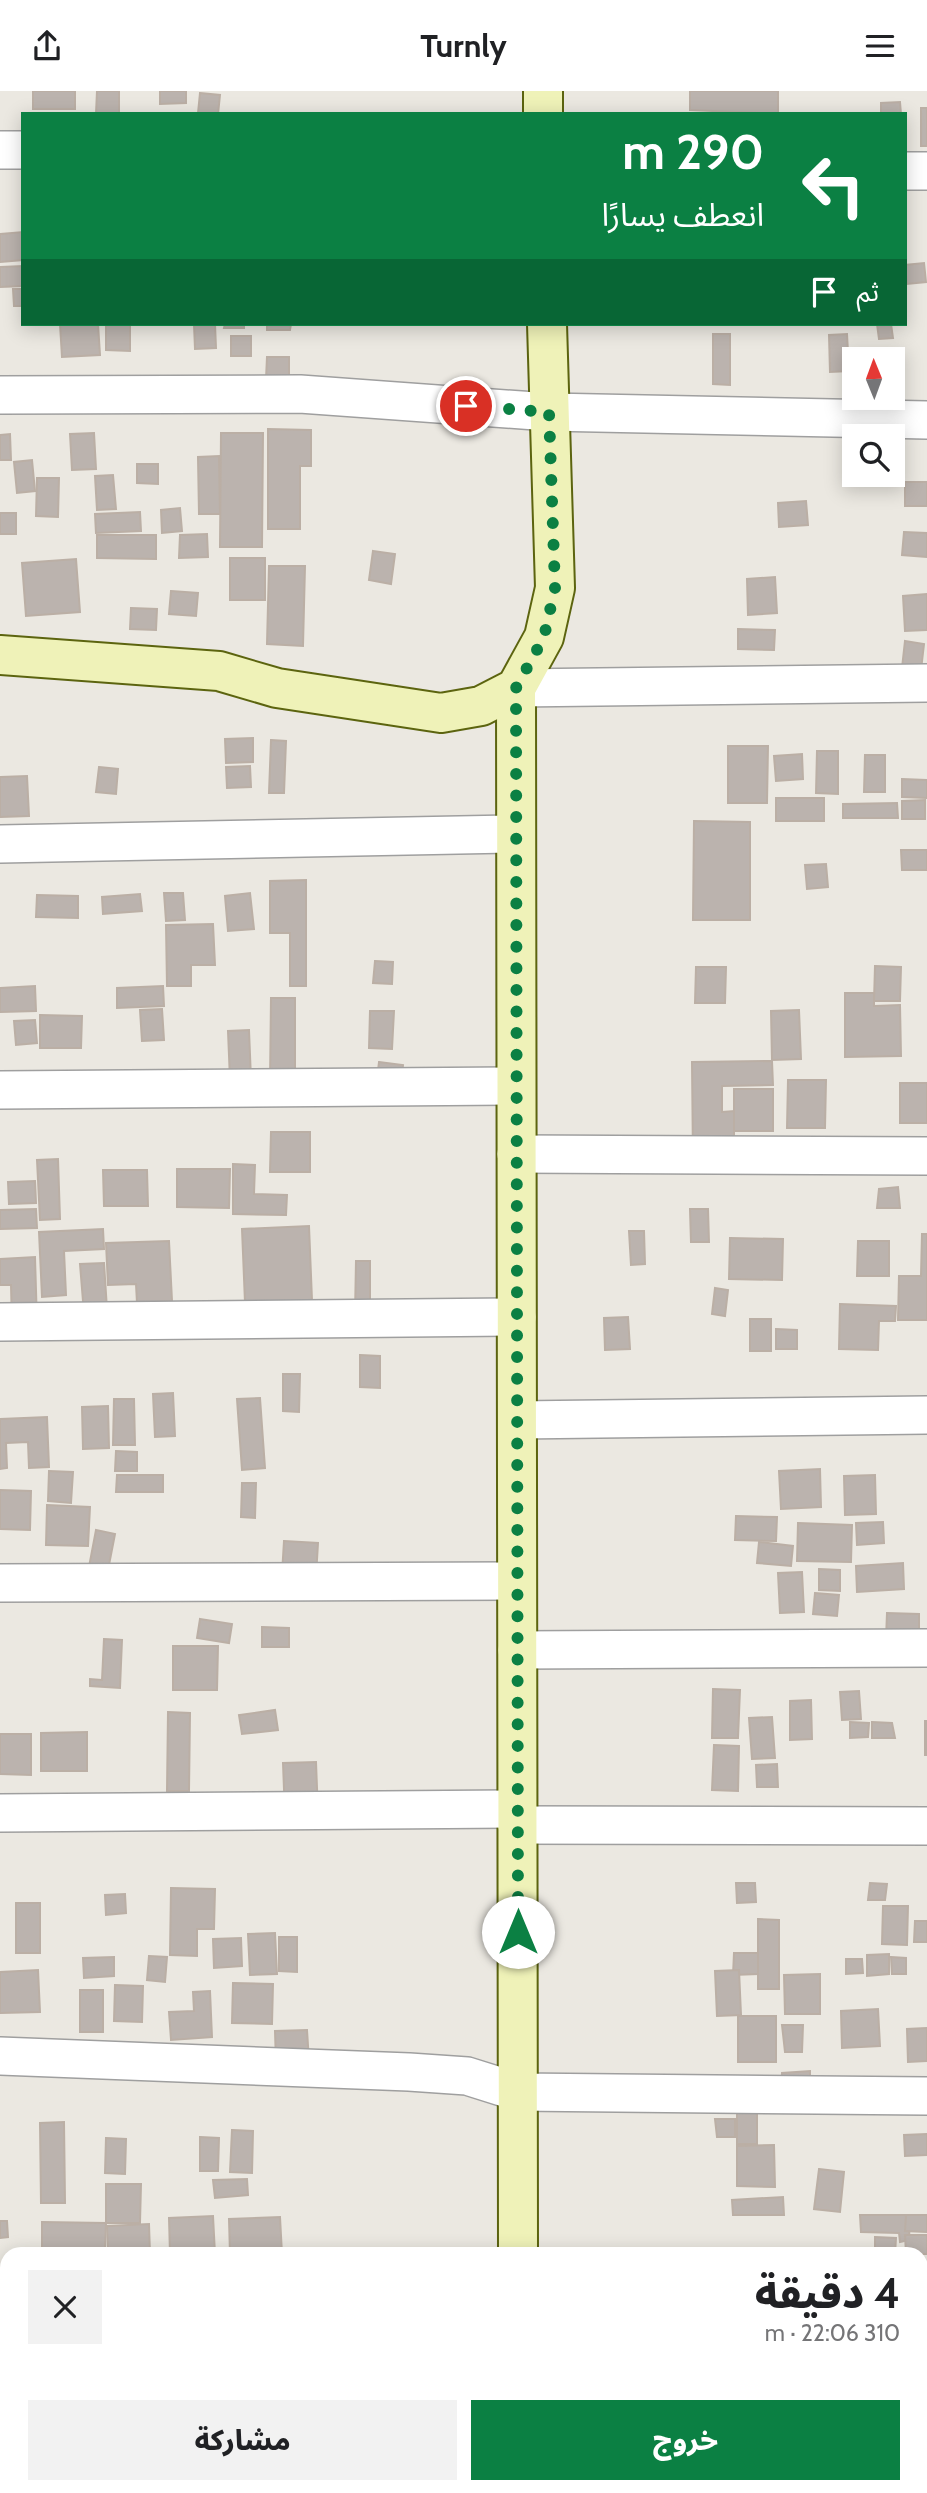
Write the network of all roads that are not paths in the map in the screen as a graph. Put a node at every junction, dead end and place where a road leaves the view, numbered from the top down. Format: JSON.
{"nodes":[{"id":1,"x":543,"y":91,"type":"edge"},
{"id":2,"x":543,"y":112,"type":"edge"},
{"id":3,"x":0,"y":149,"type":"edge"},
{"id":4,"x":21,"y":150,"type":"edge"},
{"id":5,"x":907,"y":171,"type":"edge"},
{"id":6,"x":927,"y":171,"type":"edge"},
{"id":7,"x":547,"y":326,"type":"edge"},
{"id":8,"x":0,"y":395,"type":"edge"},
{"id":9,"x":549,"y":412,"type":"junction"},
{"id":10,"x":927,"y":420,"type":"edge"},
{"id":11,"x":0,"y":655,"type":"edge"},
{"id":12,"x":927,"y":683,"type":"edge"},
{"id":13,"x":516,"y":688,"type":"junction"},
{"id":14,"x":516,"y":834,"type":"junction"},
{"id":15,"x":0,"y":844,"type":"edge"},
{"id":16,"x":516,"y":1086,"type":"junction"},
{"id":17,"x":0,"y":1090,"type":"edge"},
{"id":18,"x":516,"y":1154,"type":"junction"},
{"id":19,"x":927,"y":1156,"type":"edge"},
{"id":20,"x":517,"y":1317,"type":"junction"},
{"id":21,"x":0,"y":1322,"type":"edge"},
{"id":22,"x":927,"y":1415,"type":"edge"},
{"id":23,"x":517,"y":1420,"type":"junction"},
{"id":24,"x":517,"y":1581,"type":"junction"},
{"id":25,"x":0,"y":1583,"type":"edge"},
{"id":26,"x":927,"y":1648,"type":"edge"},
{"id":27,"x":517,"y":1650,"type":"junction"},
{"id":28,"x":0,"y":1813,"type":"edge"},
{"id":29,"x":517,"y":1817,"type":"junction"},
{"id":30,"x":927,"y":1826,"type":"edge"},
{"id":31,"x":0,"y":2056,"type":"edge"},
{"id":32,"x":519,"y":2092,"type":"junction"},
{"id":33,"x":927,"y":2096,"type":"edge"},
{"id":34,"x":518,"y":2247,"type":"edge"}],
"edges":[{"from":1,"to":2,"type":"street"},
{"from":3,"to":4,"type":"street"},
{"from":5,"to":6,"type":"street"},
{"from":7,"to":9,"type":"street"},
{"from":8,"to":9,"type":"street"},
{"from":9,"to":10,"type":"street"},
{"from":9,"to":13,"type":"street"},
{"from":11,"to":13,"type":"street"},
{"from":12,"to":13,"type":"street"},
{"from":13,"to":14,"type":"street"},
{"from":14,"to":15,"type":"street"},
{"from":14,"to":16,"type":"street"},
{"from":16,"to":17,"type":"street"},
{"from":16,"to":18,"type":"street"},
{"from":18,"to":19,"type":"street"},
{"from":18,"to":20,"type":"street"},
{"from":20,"to":21,"type":"street"},
{"from":20,"to":23,"type":"street"},
{"from":22,"to":23,"type":"street"},
{"from":23,"to":24,"type":"street"},
{"from":24,"to":25,"type":"street"},
{"from":24,"to":27,"type":"street"},
{"from":26,"to":27,"type":"street"},
{"from":27,"to":29,"type":"street"},
{"from":28,"to":29,"type":"street"},
{"from":29,"to":30,"type":"street"},
{"from":29,"to":32,"type":"street"},
{"from":31,"to":32,"type":"street"},
{"from":32,"to":33,"type":"street"},
{"from":32,"to":34,"type":"street"}]}
